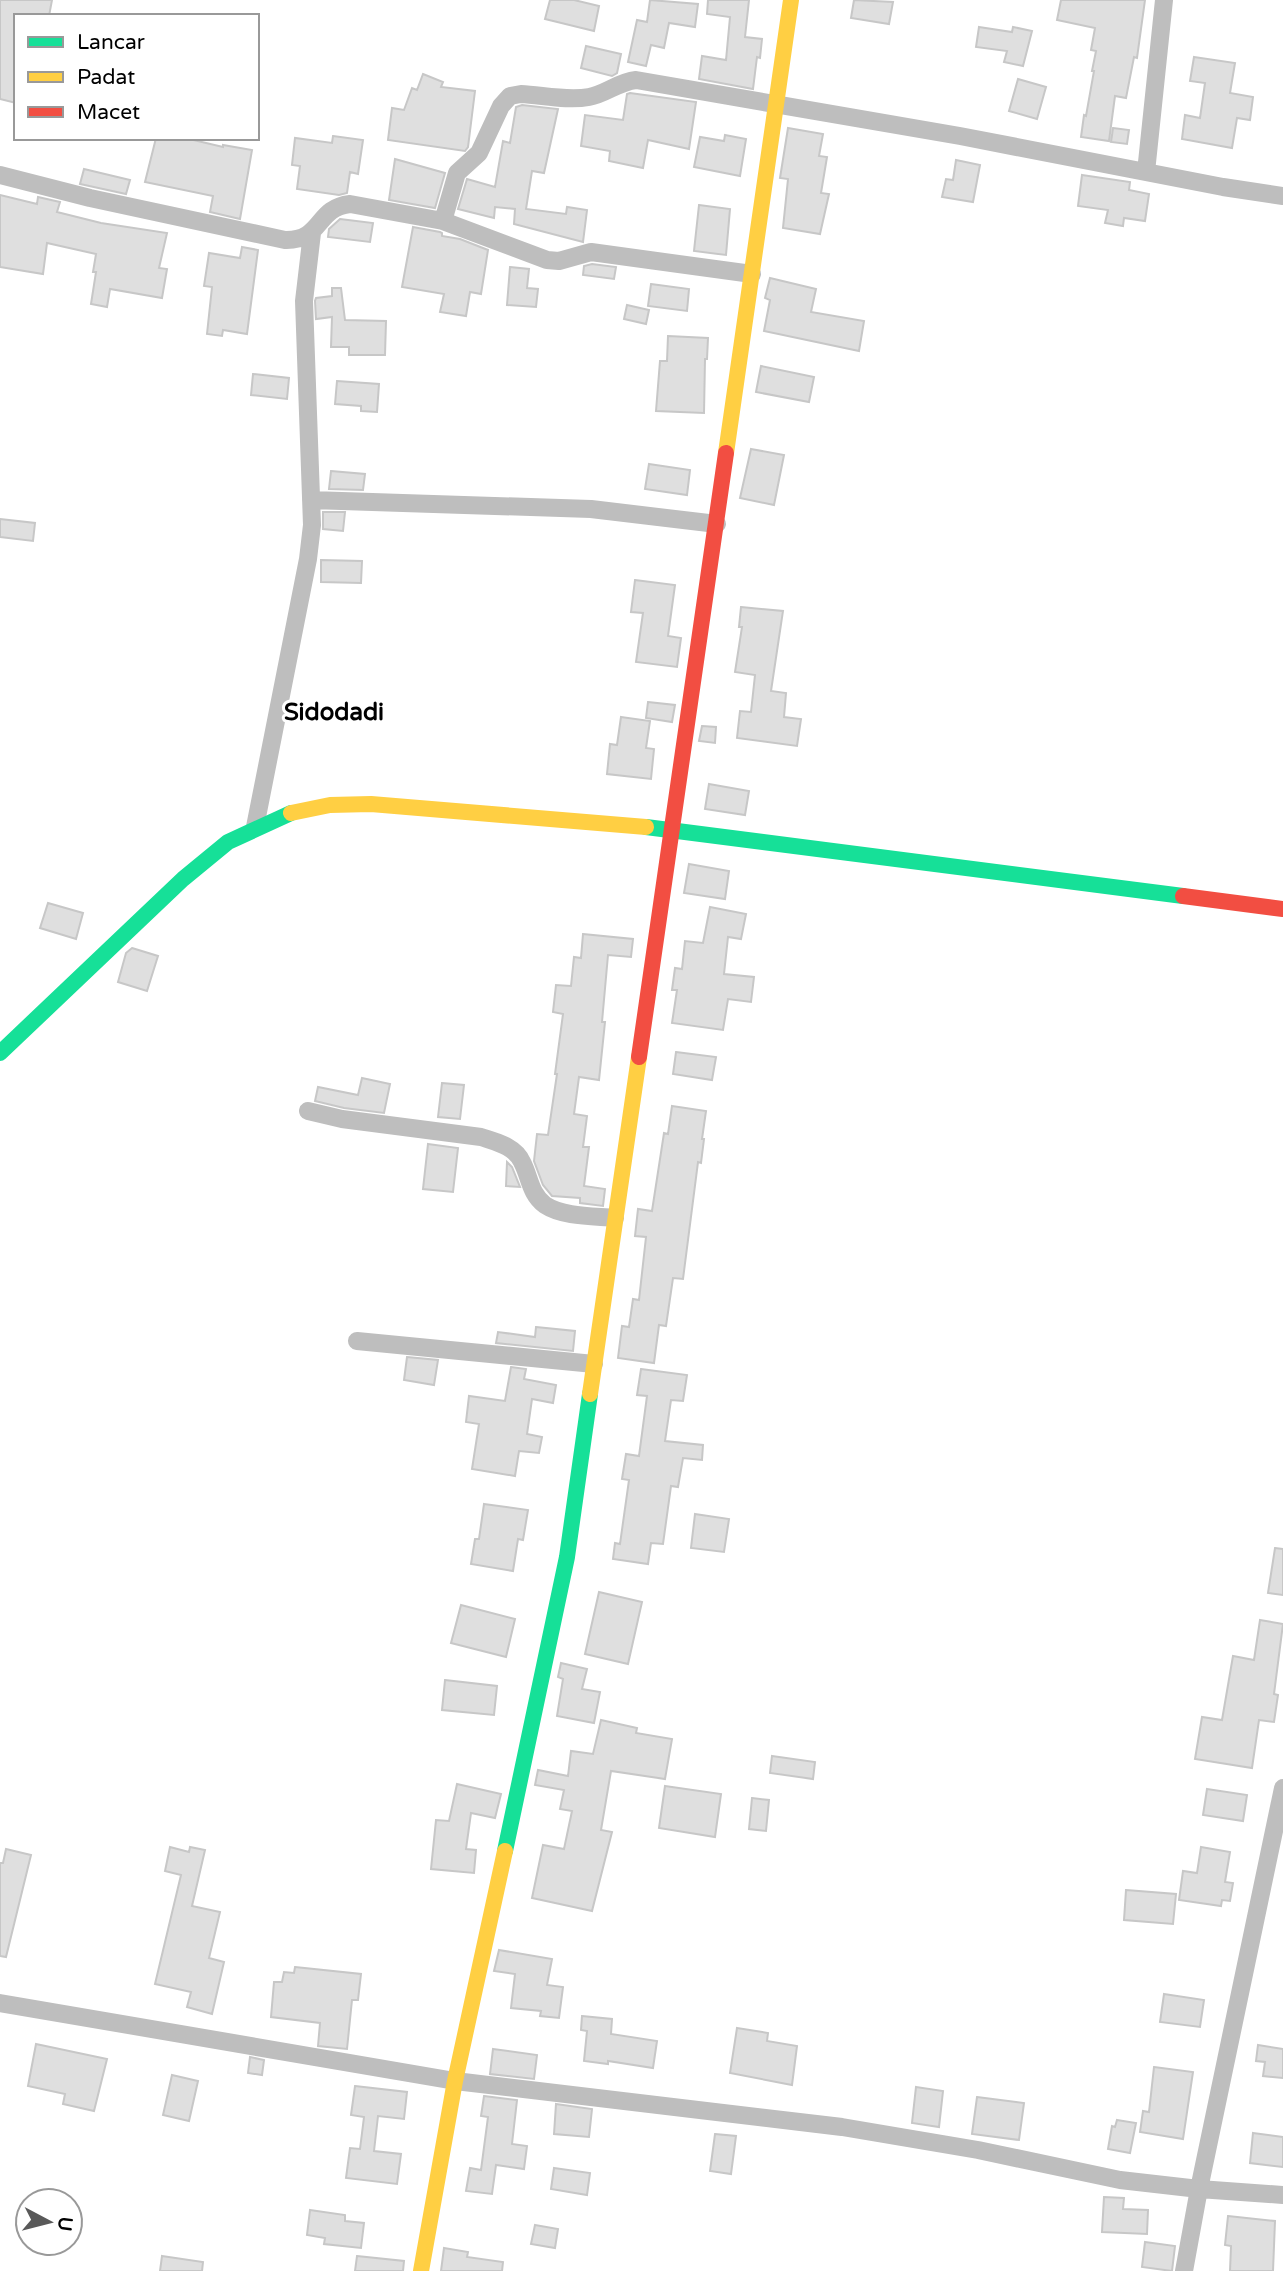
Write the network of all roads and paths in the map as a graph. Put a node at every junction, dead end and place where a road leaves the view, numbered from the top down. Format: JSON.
{"nodes":[{"id":1,"x":791,"y":0,"type":"edge"},
{"id":2,"x":1164,"y":0,"type":"edge"},
{"id":3,"x":777,"y":104,"type":"junction"},
{"id":4,"x":1146,"y":172,"type":"junction"},
{"id":5,"x":0,"y":175,"type":"edge"},
{"id":6,"x":1283,"y":196,"type":"edge"},
{"id":7,"x":443,"y":221,"type":"junction"},
{"id":8,"x":312,"y":233,"type":"junction"},
{"id":9,"x":752,"y":274,"type":"junction"},
{"id":10,"x":311,"y":500,"type":"junction"},
{"id":11,"x":717,"y":524,"type":"junction"},
{"id":12,"x":255,"y":827,"type":"junction"},
{"id":13,"x":671,"y":829,"type":"junction"},
{"id":14,"x":1283,"y":909,"type":"edge"},
{"id":15,"x":0,"y":1053,"type":"edge"},
{"id":16,"x":307,"y":1111,"type":"dead end"},
{"id":17,"x":615,"y":1218,"type":"junction"},
{"id":18,"x":357,"y":1341,"type":"dead end"},
{"id":19,"x":594,"y":1364,"type":"junction"},
{"id":20,"x":1283,"y":1788,"type":"edge"},
{"id":21,"x":0,"y":2003,"type":"edge"},
{"id":22,"x":455,"y":2081,"type":"junction"},
{"id":23,"x":1199,"y":2189,"type":"junction"},
{"id":24,"x":1283,"y":2195,"type":"edge"},
{"id":25,"x":421,"y":2271,"type":"edge"},
{"id":26,"x":1184,"y":2271,"type":"edge"}],
"edges":[{"from":1,"to":3,"type":"street"},
{"from":2,"to":4,"type":"street"},
{"from":3,"to":4,"type":"street"},
{"from":3,"to":7,"type":"street"},
{"from":3,"to":9,"type":"street"},
{"from":4,"to":6,"type":"street"},
{"from":5,"to":8,"type":"street"},
{"from":7,"to":8,"type":"street"},
{"from":7,"to":9,"type":"street"},
{"from":8,"to":10,"type":"street"},
{"from":9,"to":11,"type":"street"},
{"from":10,"to":11,"type":"street"},
{"from":10,"to":12,"type":"street"},
{"from":11,"to":13,"type":"street"},
{"from":12,"to":13,"type":"street"},
{"from":12,"to":15,"type":"street"},
{"from":13,"to":14,"type":"street"},
{"from":13,"to":17,"type":"street"},
{"from":16,"to":17,"type":"street"},
{"from":17,"to":19,"type":"street"},
{"from":18,"to":19,"type":"street"},
{"from":19,"to":22,"type":"street"},
{"from":20,"to":23,"type":"street"},
{"from":21,"to":22,"type":"street"},
{"from":22,"to":23,"type":"street"},
{"from":22,"to":25,"type":"street"},
{"from":23,"to":24,"type":"street"},
{"from":23,"to":26,"type":"street"}]}
